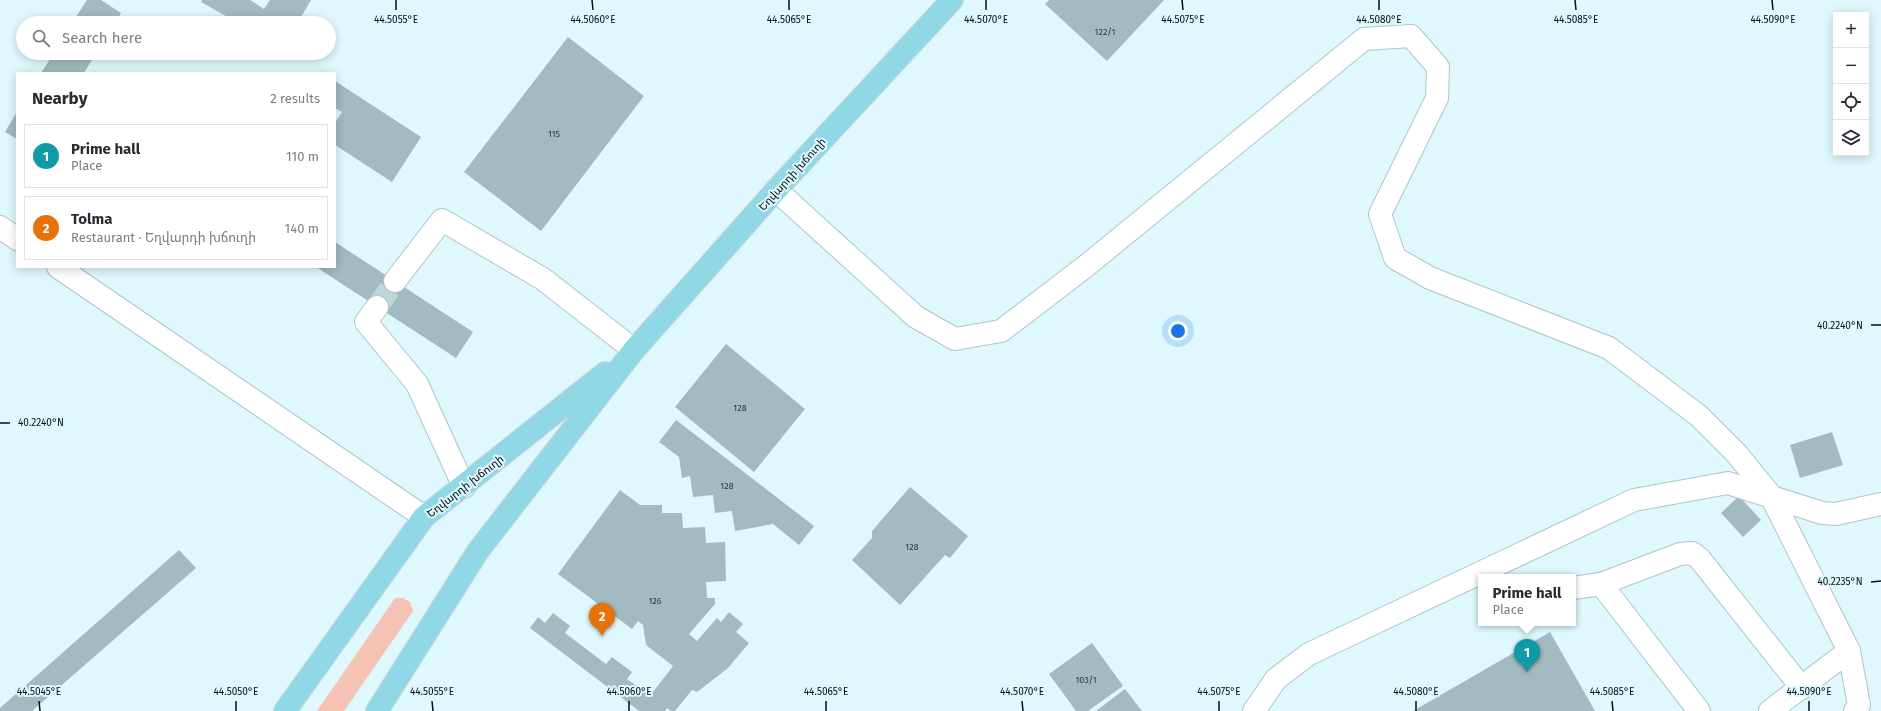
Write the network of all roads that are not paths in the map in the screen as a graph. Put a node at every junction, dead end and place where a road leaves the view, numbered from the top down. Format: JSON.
{"nodes":[{"id":1,"x":952,"y":0,"type":"edge"},
{"id":2,"x":776,"y":190,"type":"junction"},
{"id":3,"x":0,"y":227,"type":"edge"},
{"id":4,"x":16,"y":238,"type":"edge"},
{"id":5,"x":59,"y":268,"type":"edge"},
{"id":6,"x":395,"y":281,"type":"tunnel mouth"},
{"id":7,"x":378,"y":307,"type":"tunnel mouth"},
{"id":8,"x":634,"y":350,"type":"junction"},
{"id":9,"x":464,"y":487,"type":"junction"},
{"id":10,"x":1771,"y":496,"type":"junction"},
{"id":11,"x":1881,"y":504,"type":"edge"},
{"id":12,"x":424,"y":517,"type":"junction"},
{"id":13,"x":1601,"y":584,"type":"junction"},
{"id":14,"x":1576,"y":588,"type":"edge"},
{"id":15,"x":1849,"y":651,"type":"junction"},
{"id":16,"x":1802,"y":688,"type":"junction"},
{"id":17,"x":285,"y":711,"type":"edge"},
{"id":18,"x":378,"y":711,"type":"edge"},
{"id":19,"x":1254,"y":711,"type":"edge"},
{"id":20,"x":1699,"y":711,"type":"edge"},
{"id":21,"x":1770,"y":711,"type":"edge"},
{"id":22,"x":1855,"y":711,"type":"edge"}],
"edges":[{"from":1,"to":2,"type":"main road","name":"Եղվարդի խճուղի"},
{"from":2,"to":8,"type":"main road","name":"Եղվարդի խճուղի"},
{"from":2,"to":10,"type":"street"},
{"from":3,"to":4,"type":"street"},
{"from":5,"to":12,"type":"street"},
{"from":6,"to":8,"type":"street"},
{"from":7,"to":9,"type":"street"},
{"from":8,"to":9,"type":"main road","name":"Եղվարդի խճուղի"},
{"from":8,"to":18,"type":"main road","name":"Եղվարդի խճուղի"},
{"from":9,"to":12,"type":"main road","name":"Եղվարդի խճուղի"},
{"from":10,"to":11,"type":"street"},
{"from":10,"to":15,"type":"street"},
{"from":10,"to":19,"type":"street"},
{"from":12,"to":17,"type":"main road","name":"Եղվարդի խճուղի"},
{"from":13,"to":14,"type":"street"},
{"from":13,"to":16,"type":"street"},
{"from":13,"to":20,"type":"street"},
{"from":15,"to":16,"type":"street"},
{"from":15,"to":22,"type":"street"},
{"from":16,"to":21,"type":"street"}]}
